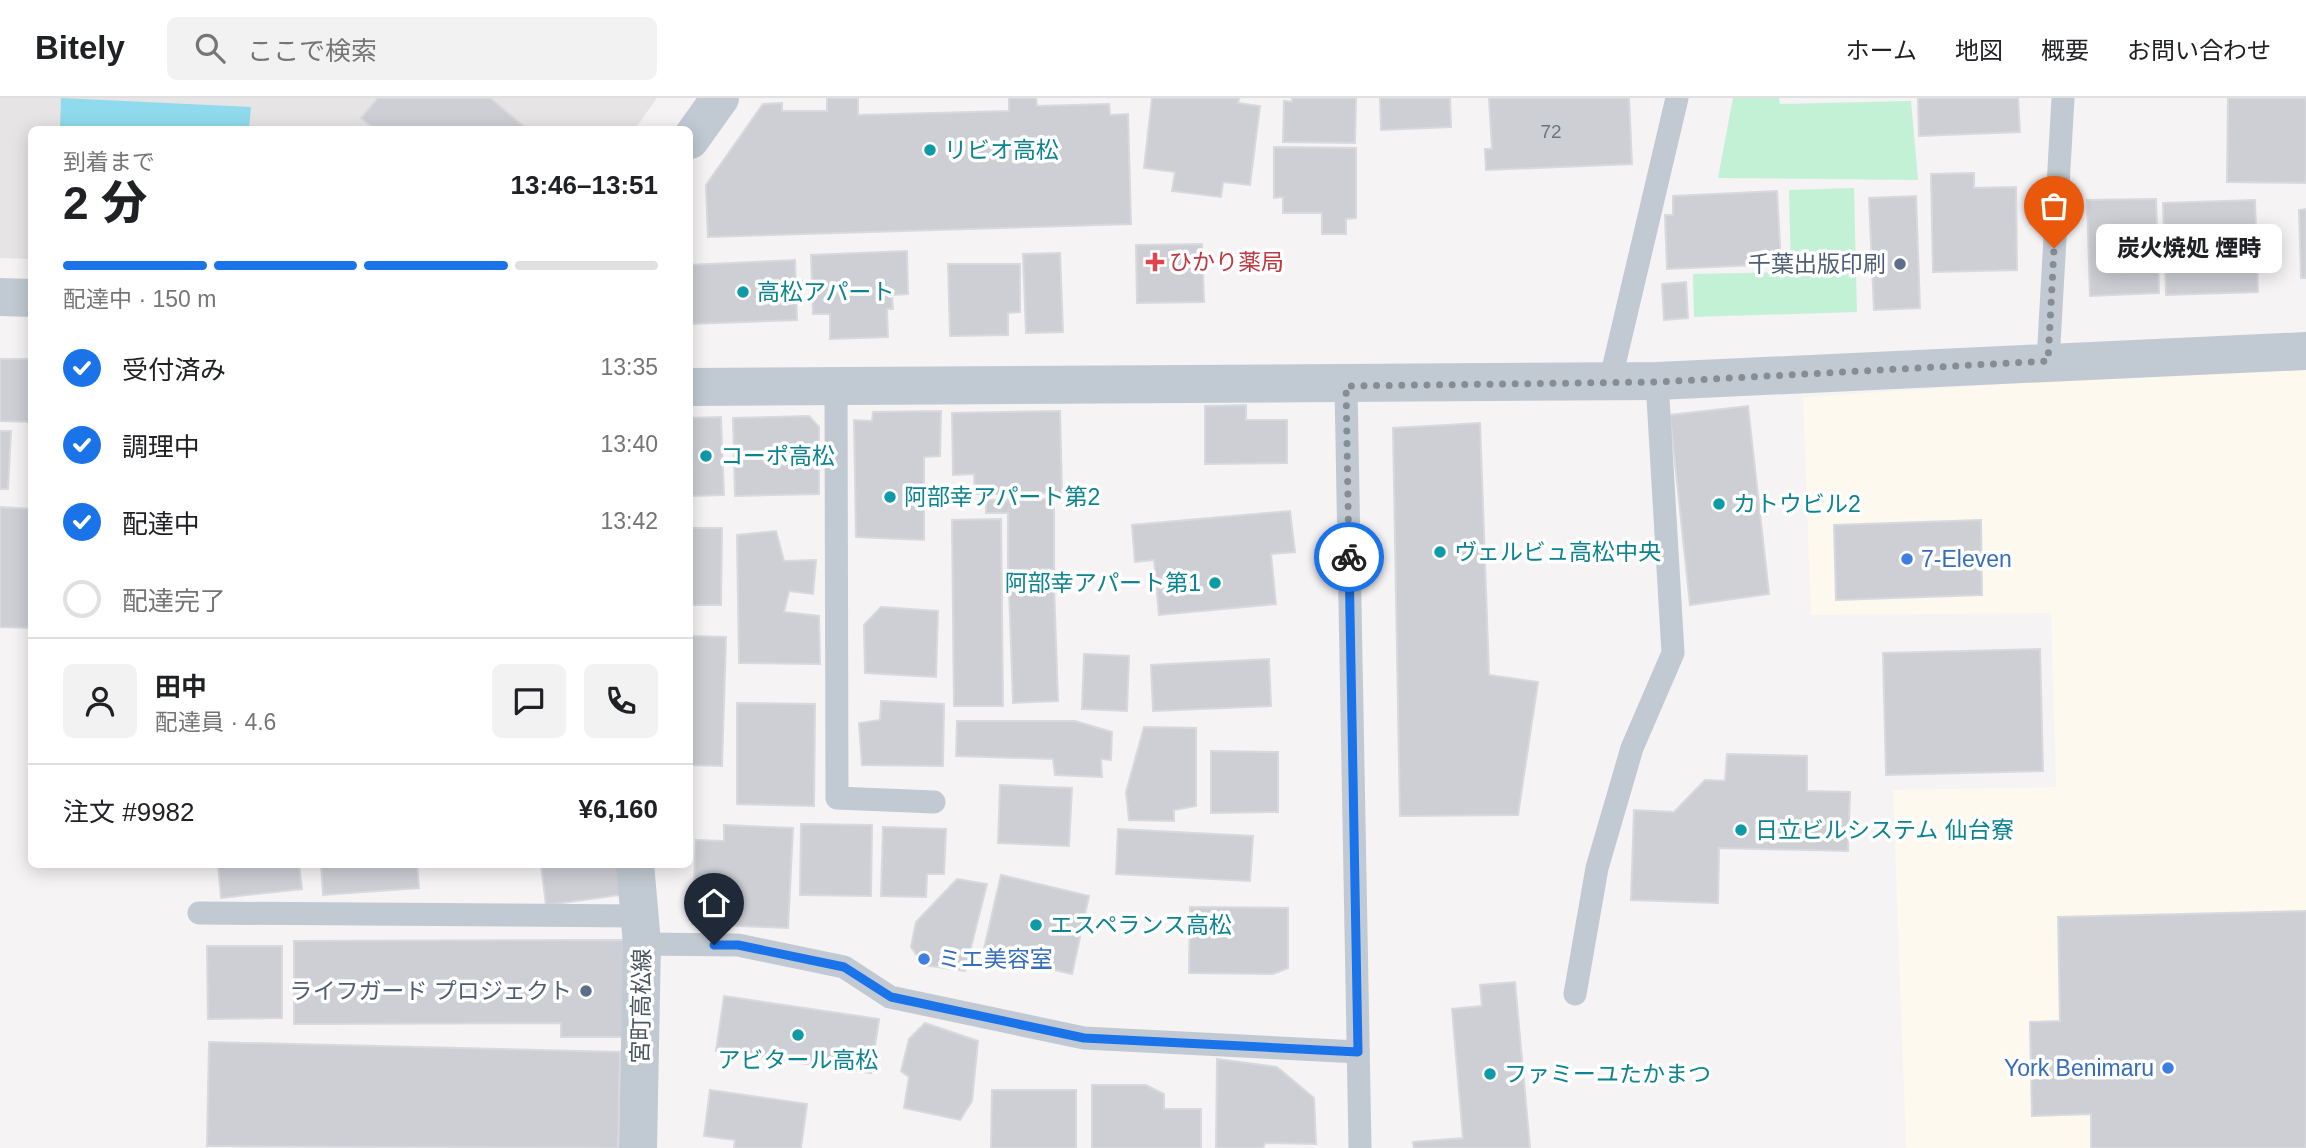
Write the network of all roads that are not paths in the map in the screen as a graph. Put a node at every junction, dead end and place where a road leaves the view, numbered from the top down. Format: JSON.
{"nodes":[{"id":1,"x":720,"y":98,"type":"edge"},
{"id":2,"x":1678,"y":98,"type":"edge"},
{"id":3,"x":2063,"y":98,"type":"edge"},
{"id":4,"x":693,"y":136,"type":"edge"},
{"id":5,"x":0,"y":297,"type":"edge"},
{"id":6,"x":28,"y":298,"type":"edge"},
{"id":7,"x":2306,"y":351,"type":"edge"},
{"id":8,"x":2048,"y":361,"type":"junction"},
{"id":9,"x":1610,"y":382,"type":"junction"},
{"id":10,"x":1657,"y":382,"type":"junction"},
{"id":11,"x":836,"y":384,"type":"junction"},
{"id":12,"x":1346,"y":386,"type":"junction"},
{"id":13,"x":693,"y":387,"type":"edge"},
{"id":14,"x":934,"y":802,"type":"dead end"},
{"id":15,"x":635,"y":868,"type":"edge"},
{"id":16,"x":199,"y":913,"type":"dead end"},
{"id":17,"x":642,"y":930,"type":"junction"},
{"id":18,"x":1575,"y":994,"type":"dead end"},
{"id":19,"x":1358,"y":1052,"type":"junction"},
{"id":20,"x":638,"y":1148,"type":"edge"},
{"id":21,"x":1360,"y":1148,"type":"edge"}],
"edges":[{"from":1,"to":4,"type":"street"},
{"from":2,"to":9,"type":"lane"},
{"from":3,"to":8,"type":"lane"},
{"from":5,"to":6,"type":"street"},
{"from":7,"to":8,"type":"street"},
{"from":8,"to":10,"type":"street"},
{"from":9,"to":10,"type":"street"},
{"from":9,"to":12,"type":"street"},
{"from":10,"to":18,"type":"lane"},
{"from":11,"to":12,"type":"street"},
{"from":11,"to":13,"type":"street"},
{"from":11,"to":14,"type":"lane"},
{"from":12,"to":19,"type":"lane"},
{"from":15,"to":17,"type":"street","name":"宮町高松線"},
{"from":16,"to":17,"type":"lane"},
{"from":17,"to":19,"type":"lane"},
{"from":17,"to":20,"type":"street","name":"宮町高松線"},
{"from":19,"to":21,"type":"lane"}]}
